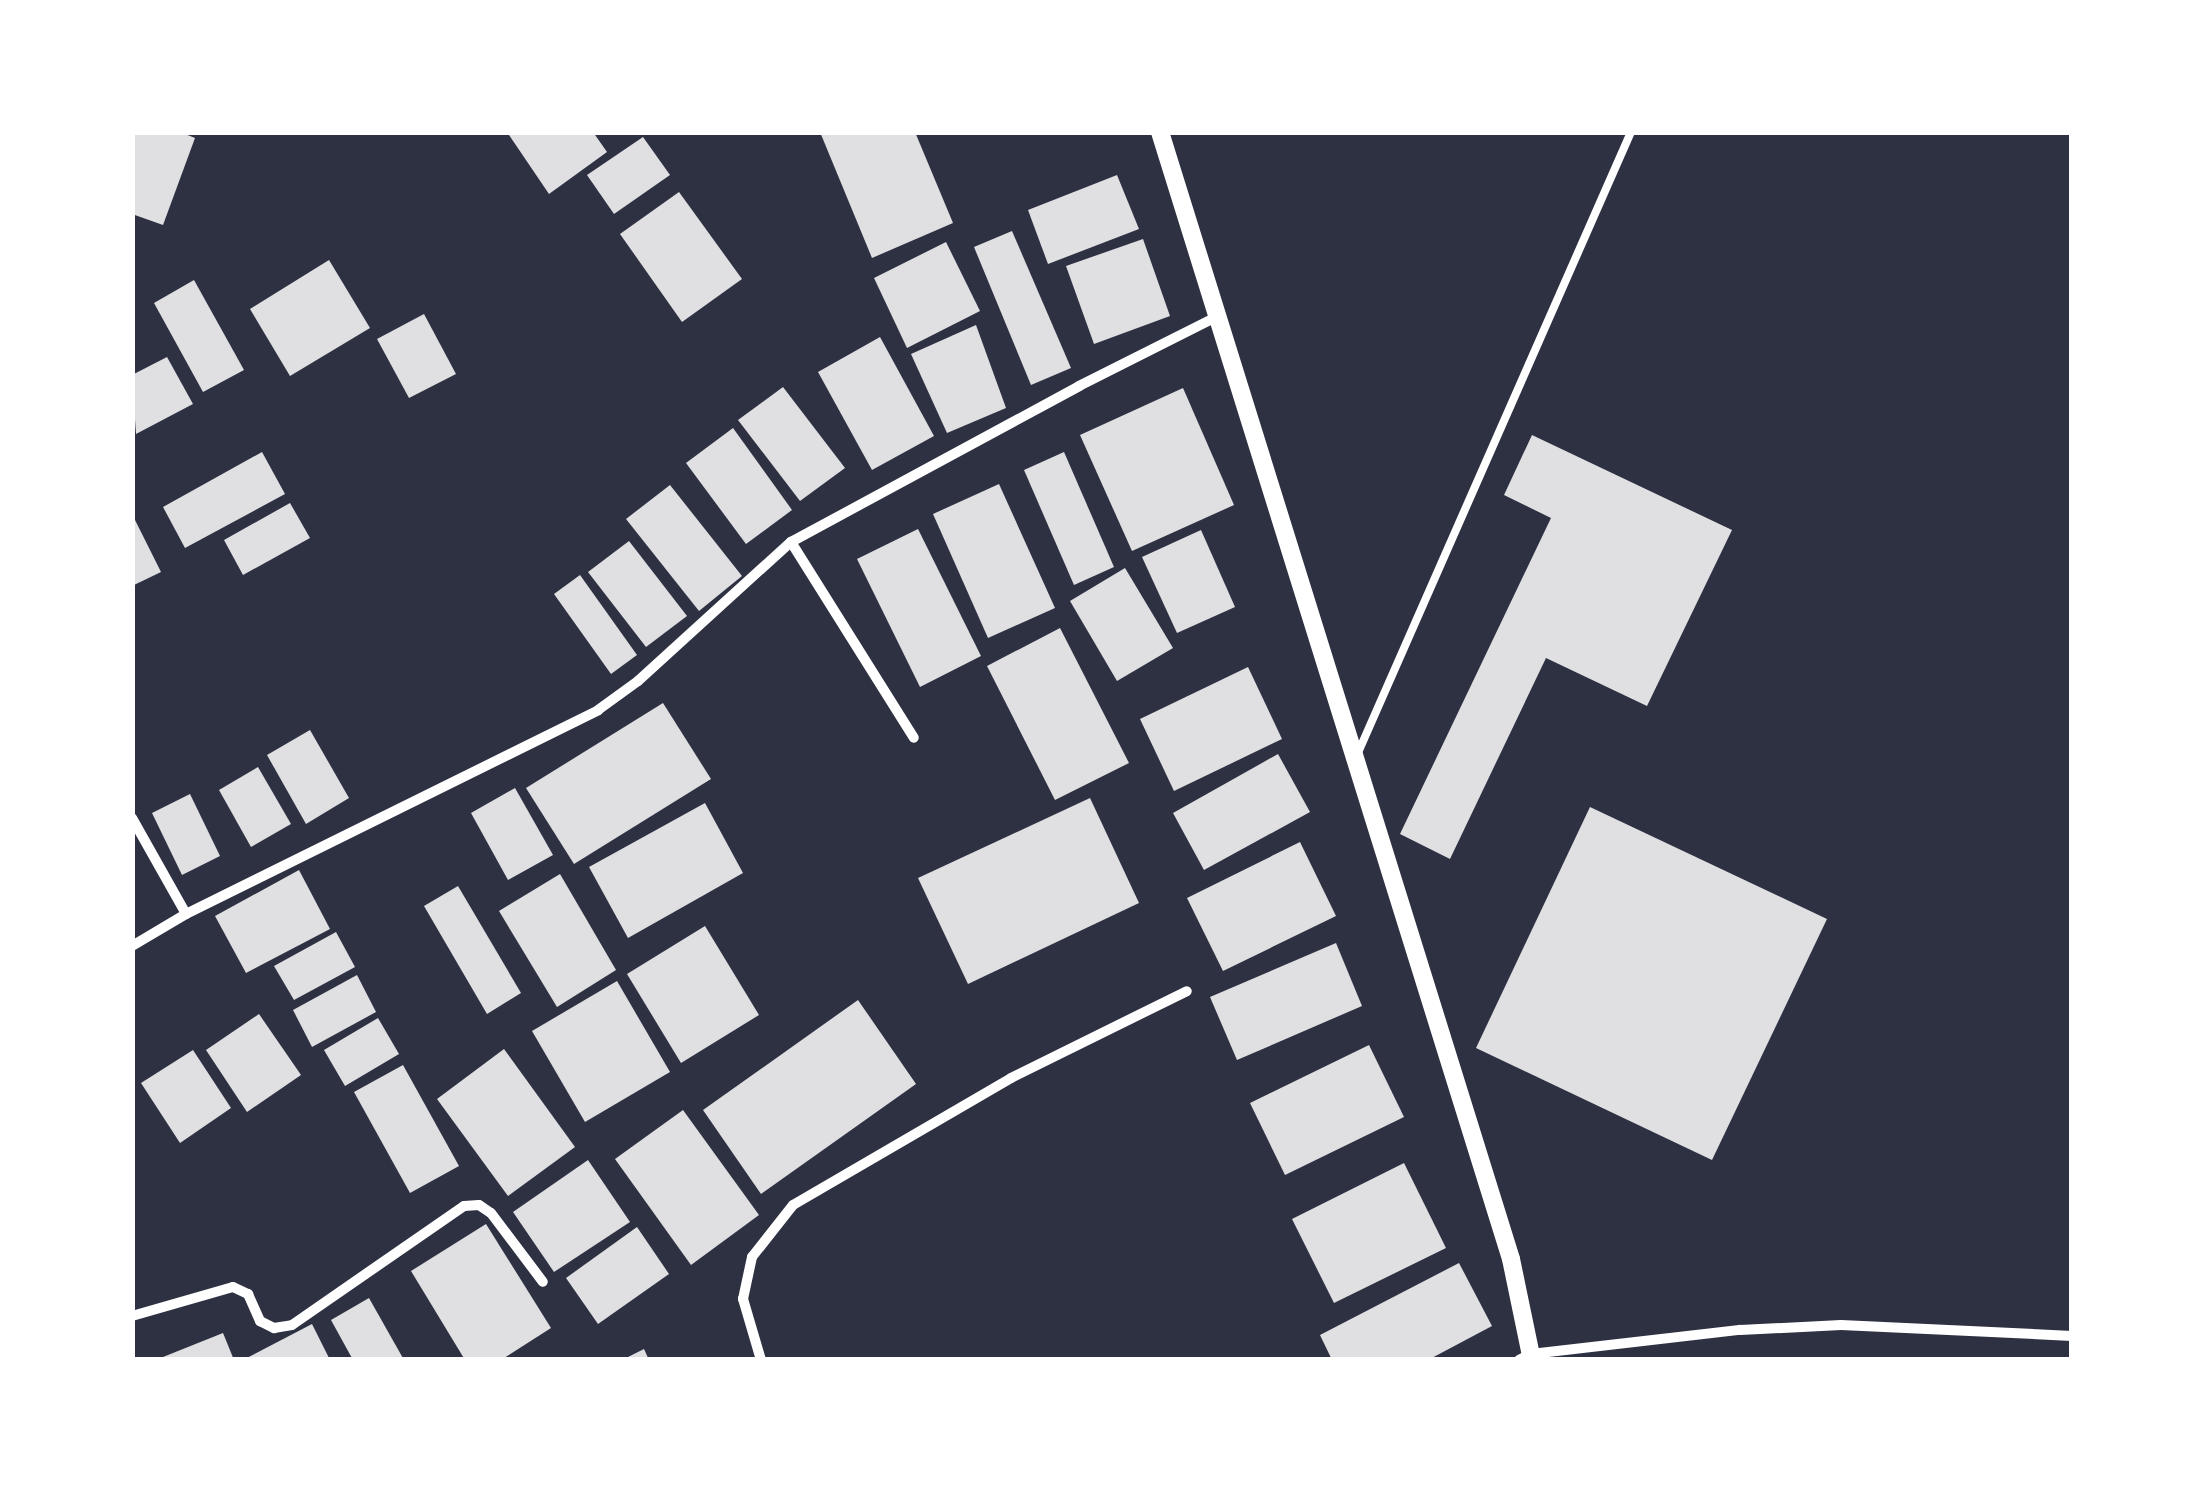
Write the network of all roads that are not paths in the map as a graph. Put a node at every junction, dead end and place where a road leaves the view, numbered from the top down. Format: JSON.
{"nodes":[{"id":1,"x":1160,"y":132,"type":"edge"},
{"id":2,"x":1631,"y":132,"type":"edge"},
{"id":3,"x":1218,"y":316,"type":"junction"},
{"id":4,"x":792,"y":542,"type":"junction"},
{"id":5,"x":914,"y":738,"type":"dead end"},
{"id":6,"x":1355,"y":760,"type":"junction"},
{"id":7,"x":132,"y":818,"type":"edge"},
{"id":8,"x":186,"y":914,"type":"junction"},
{"id":9,"x":132,"y":946,"type":"edge"},
{"id":10,"x":1187,"y":991,"type":"dead end"},
{"id":11,"x":543,"y":1282,"type":"dead end"},
{"id":12,"x":132,"y":1316,"type":"edge"},
{"id":13,"x":2072,"y":1336,"type":"edge"},
{"id":14,"x":1527,"y":1358,"type":"edge"},
{"id":15,"x":760,"y":1360,"type":"edge"}],
"edges":[{"from":1,"to":3,"type":"street"},
{"from":2,"to":6,"type":"lane"},
{"from":3,"to":4,"type":"street"},
{"from":3,"to":6,"type":"street"},
{"from":4,"to":5,"type":"street"},
{"from":4,"to":8,"type":"street"},
{"from":6,"to":14,"type":"street"},
{"from":7,"to":8,"type":"street"},
{"from":8,"to":9,"type":"street"},
{"from":10,"to":15,"type":"street"},
{"from":11,"to":12,"type":"street"},
{"from":13,"to":14,"type":"street"}]}
